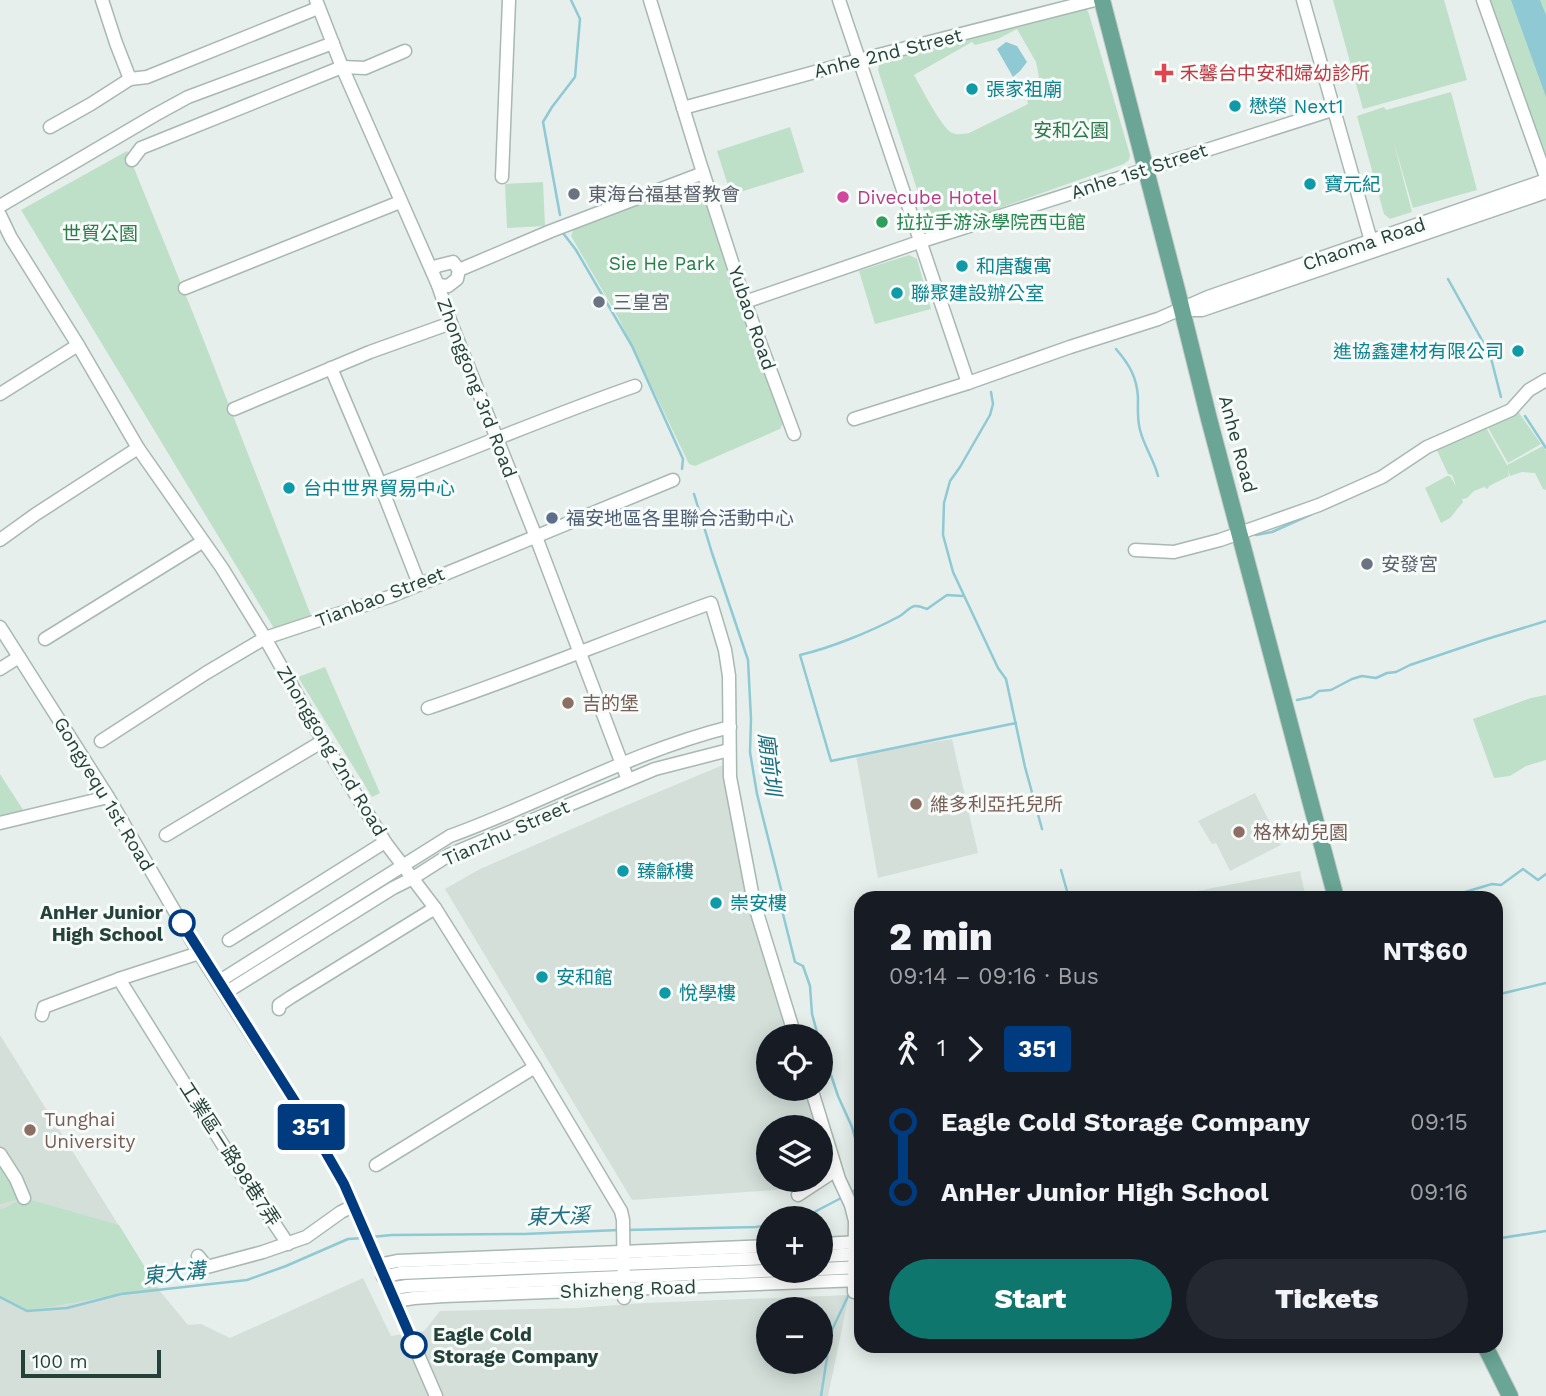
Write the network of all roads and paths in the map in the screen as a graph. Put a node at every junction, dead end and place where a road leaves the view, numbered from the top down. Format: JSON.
{"nodes":[{"id":1,"x":509,"y":0,"type":"edge"},
{"id":2,"x":650,"y":0,"type":"edge"},
{"id":3,"x":839,"y":0,"type":"edge"},
{"id":4,"x":1095,"y":0,"type":"edge"},
{"id":5,"x":1101,"y":0,"type":"edge"},
{"id":6,"x":1303,"y":0,"type":"edge"},
{"id":7,"x":1483,"y":0,"type":"edge"},
{"id":8,"x":106,"y":1,"type":"edge"},
{"id":9,"x":317,"y":4,"type":"edge"},
{"id":10,"x":333,"y":43,"type":"junction"},
{"id":11,"x":405,"y":51,"type":"dead end"},
{"id":12,"x":859,"y":60,"type":"junction"},
{"id":13,"x":342,"y":67,"type":"junction"},
{"id":14,"x":130,"y":79,"type":"junction"},
{"id":15,"x":683,"y":108,"type":"junction"},
{"id":16,"x":1335,"y":109,"type":"junction"},
{"id":17,"x":50,"y":127,"type":"dead end"},
{"id":18,"x":132,"y":160,"type":"dead end"},
{"id":19,"x":1145,"y":169,"type":"junction"},
{"id":20,"x":703,"y":173,"type":"junction"},
{"id":21,"x":502,"y":177,"type":"dead end"},
{"id":22,"x":1546,"y":178,"type":"edge"},
{"id":23,"x":1546,"y":192,"type":"edge"},
{"id":24,"x":400,"y":202,"type":"junction"},
{"id":25,"x":0,"y":206,"type":"edge"},
{"id":26,"x":0,"y":215,"type":"edge"},
{"id":27,"x":6,"y":241,"type":"edge"},
{"id":28,"x":1371,"y":241,"type":"junction"},
{"id":29,"x":919,"y":242,"type":"junction"},
{"id":30,"x":459,"y":270,"type":"junction"},
{"id":31,"x":432,"y":271,"type":"junction"},
{"id":32,"x":438,"y":285,"type":"junction"},
{"id":33,"x":185,"y":288,"type":"dead end"},
{"id":34,"x":745,"y":302,"type":"junction"},
{"id":35,"x":1182,"y":310,"type":"junction"},
{"id":36,"x":451,"y":323,"type":"junction"},
{"id":37,"x":78,"y":345,"type":"junction"},
{"id":38,"x":331,"y":368,"type":"junction"},
{"id":39,"x":1546,"y":380,"type":"edge"},
{"id":40,"x":968,"y":383,"type":"junction"},
{"id":41,"x":635,"y":386,"type":"dead end"},
{"id":42,"x":0,"y":394,"type":"edge"},
{"id":43,"x":234,"y":409,"type":"dead end"},
{"id":44,"x":853,"y":419,"type":"dead end"},
{"id":45,"x":794,"y":434,"type":"dead end"},
{"id":46,"x":496,"y":438,"type":"junction"},
{"id":47,"x":138,"y":448,"type":"junction"},
{"id":48,"x":673,"y":480,"type":"dead end"},
{"id":49,"x":380,"y":484,"type":"junction"},
{"id":50,"x":1240,"y":533,"type":"junction"},
{"id":51,"x":536,"y":537,"type":"junction"},
{"id":52,"x":0,"y":540,"type":"edge"},
{"id":53,"x":202,"y":542,"type":"junction"},
{"id":54,"x":1135,"y":550,"type":"dead end"},
{"id":55,"x":419,"y":584,"type":"junction"},
{"id":56,"x":0,"y":626,"type":"edge"},
{"id":57,"x":265,"y":638,"type":"junction"},
{"id":58,"x":45,"y":639,"type":"dead end"},
{"id":59,"x":579,"y":651,"type":"junction"},
{"id":60,"x":19,"y":657,"type":"junction"},
{"id":61,"x":0,"y":669,"type":"edge"},
{"id":62,"x":428,"y":708,"type":"dead end"},
{"id":63,"x":730,"y":727,"type":"junction"},
{"id":64,"x":101,"y":741,"type":"dead end"},
{"id":65,"x":323,"y":741,"type":"junction"},
{"id":66,"x":729,"y":750,"type":"junction"},
{"id":67,"x":622,"y":764,"type":"junction"},
{"id":68,"x":628,"y":780,"type":"junction"},
{"id":69,"x":108,"y":797,"type":"junction"},
{"id":70,"x":0,"y":823,"type":"edge"},
{"id":71,"x":166,"y":835,"type":"dead end"},
{"id":72,"x":385,"y":842,"type":"junction"},
{"id":73,"x":403,"y":864,"type":"junction"},
{"id":74,"x":413,"y":878,"type":"junction"},
{"id":75,"x":1334,"y":891,"type":"edge"},
{"id":76,"x":435,"y":908,"type":"junction"},
{"id":77,"x":229,"y":940,"type":"dead end"},
{"id":78,"x":200,"y":953,"type":"junction"},
{"id":79,"x":119,"y":979,"type":"junction"},
{"id":80,"x":222,"y":987,"type":"junction"},
{"id":81,"x":279,"y":1009,"type":"dead end"},
{"id":82,"x":42,"y":1015,"type":"dead end"},
{"id":83,"x":791,"y":1024,"type":"edge"},
{"id":84,"x":535,"y":1067,"type":"junction"},
{"id":85,"x":815,"y":1101,"type":"edge"},
{"id":86,"x":0,"y":1154,"type":"edge"},
{"id":87,"x":376,"y":1166,"type":"dead end"},
{"id":88,"x":837,"y":1175,"type":"junction"},
{"id":89,"x":798,"y":1195,"type":"dead end"},
{"id":90,"x":24,"y":1198,"type":"dead end"},
{"id":91,"x":355,"y":1210,"type":"junction"},
{"id":92,"x":854,"y":1217,"type":"edge"},
{"id":93,"x":288,"y":1244,"type":"junction"},
{"id":94,"x":756,"y":1248,"type":"edge"},
{"id":95,"x":833,"y":1251,"type":"edge"},
{"id":96,"x":198,"y":1256,"type":"dead end"},
{"id":97,"x":833,"y":1259,"type":"edge"},
{"id":98,"x":756,"y":1260,"type":"edge"},
{"id":99,"x":854,"y":1262,"type":"edge"},
{"id":100,"x":854,"y":1263,"type":"edge"},
{"id":101,"x":854,"y":1264,"type":"edge"},
{"id":102,"x":854,"y":1264,"type":"edge"},
{"id":103,"x":833,"y":1267,"type":"edge"},
{"id":104,"x":756,"y":1271,"type":"edge"},
{"id":105,"x":624,"y":1276,"type":"junction"},
{"id":106,"x":384,"y":1277,"type":"junction"},
{"id":107,"x":395,"y":1301,"type":"junction"},
{"id":108,"x":1488,"y":1353,"type":"edge"},
{"id":109,"x":436,"y":1396,"type":"edge"},
{"id":110,"x":1510,"y":1396,"type":"edge"}],
"edges":[{"from":1,"to":21,"type":"street"},
{"from":2,"to":15,"type":"street","name":"Yubao Road"},
{"from":3,"to":12,"type":"street"},
{"from":4,"to":12,"type":"street","name":"Anhe 2nd Street"},
{"from":5,"to":19,"type":"main road","name":"Anhe Road"},
{"from":6,"to":16,"type":"street"},
{"from":7,"to":22,"type":"street"},
{"from":8,"to":14,"type":"street"},
{"from":9,"to":10,"type":"street","name":"Zhonggong 3rd Road"},
{"from":9,"to":14,"type":"street"},
{"from":10,"to":13,"type":"street","name":"Zhonggong 3rd Road"},
{"from":10,"to":25,"type":"street"},
{"from":11,"to":13,"type":"street"},
{"from":12,"to":15,"type":"street","name":"Anhe 2nd Street"},
{"from":12,"to":29,"type":"street"},
{"from":13,"to":18,"type":"street"},
{"from":13,"to":24,"type":"street","name":"Zhonggong 3rd Road"},
{"from":14,"to":17,"type":"street"},
{"from":15,"to":20,"type":"street","name":"Yubao Road"},
{"from":16,"to":19,"type":"street","name":"Anhe 1st Street"},
{"from":16,"to":28,"type":"street"},
{"from":19,"to":29,"type":"street","name":"Anhe 1st Street"},
{"from":19,"to":35,"type":"main road","name":"Anhe Road"},
{"from":20,"to":30,"type":"street"},
{"from":20,"to":34,"type":"street","name":"Yubao Road"},
{"from":22,"to":28,"type":"street","name":"Chaoma Road"},
{"from":23,"to":35,"type":"street","name":"Chaoma Road"},
{"from":24,"to":31,"type":"street","name":"Zhonggong 3rd Road"},
{"from":24,"to":33,"type":"street"},
{"from":26,"to":27,"type":"street","name":"Zhonggong 2nd Road"},
{"from":27,"to":37,"type":"street","name":"Zhonggong 2nd Road"},
{"from":28,"to":35,"type":"street","name":"Chaoma Road"},
{"from":29,"to":34,"type":"street","name":"Anhe 1st Street"},
{"from":29,"to":40,"type":"street"},
{"from":30,"to":31,"type":"street"},
{"from":30,"to":32,"type":"street"},
{"from":31,"to":32,"type":"street","name":"Zhonggong 3rd Road"},
{"from":32,"to":36,"type":"street","name":"Zhonggong 3rd Road"},
{"from":34,"to":45,"type":"street","name":"Yubao Road"},
{"from":35,"to":40,"type":"street","name":"Chaoma Road"},
{"from":35,"to":50,"type":"main road","name":"Anhe Road"},
{"from":36,"to":38,"type":"street"},
{"from":36,"to":46,"type":"street","name":"Zhonggong 3rd Road"},
{"from":37,"to":42,"type":"street"},
{"from":37,"to":47,"type":"street","name":"Zhonggong 2nd Road"},
{"from":38,"to":43,"type":"street"},
{"from":38,"to":49,"type":"street"},
{"from":39,"to":50,"type":"street"},
{"from":40,"to":44,"type":"street","name":"Chaoma Road"},
{"from":41,"to":46,"type":"street"},
{"from":46,"to":49,"type":"street"},
{"from":46,"to":51,"type":"street","name":"Zhonggong 3rd Road"},
{"from":47,"to":52,"type":"street"},
{"from":47,"to":53,"type":"street","name":"Zhonggong 2nd Road"},
{"from":48,"to":51,"type":"street","name":"Tianbao Street"},
{"from":49,"to":55,"type":"street"},
{"from":50,"to":54,"type":"street"},
{"from":50,"to":75,"type":"main road","name":"Anhe Road"},
{"from":51,"to":55,"type":"street","name":"Tianbao Street"},
{"from":51,"to":59,"type":"street","name":"Zhonggong 3rd Road"},
{"from":53,"to":57,"type":"street","name":"Zhonggong 2nd Road"},
{"from":53,"to":58,"type":"street"},
{"from":55,"to":57,"type":"street","name":"Tianbao Street"},
{"from":56,"to":60,"type":"street","name":"Gongyequ 1st Road"},
{"from":57,"to":64,"type":"street","name":"Tianbao Street"},
{"from":57,"to":65,"type":"street","name":"Zhonggong 2nd Road"},
{"from":59,"to":62,"type":"street"},
{"from":59,"to":63,"type":"street"},
{"from":59,"to":67,"type":"street","name":"Zhonggong 3rd Road"},
{"from":60,"to":61,"type":"street"},
{"from":60,"to":69,"type":"street","name":"Gongyequ 1st Road"},
{"from":63,"to":66,"type":"street"},
{"from":63,"to":67,"type":"street"},
{"from":65,"to":71,"type":"street"},
{"from":65,"to":72,"type":"street","name":"Zhonggong 2nd Road"},
{"from":66,"to":68,"type":"street","name":"Tianzhu Street"},
{"from":66,"to":83,"type":"street"},
{"from":67,"to":68,"type":"street","name":"Zhonggong 3rd Road"},
{"from":67,"to":73,"type":"street"},
{"from":68,"to":74,"type":"street","name":"Tianzhu Street"},
{"from":69,"to":70,"type":"street"},
{"from":69,"to":78,"type":"street","name":"Gongyequ 1st Road"},
{"from":72,"to":73,"type":"street","name":"Zhonggong 2nd Road"},
{"from":72,"to":77,"type":"street"},
{"from":73,"to":74,"type":"street","name":"Zhonggong 2nd Road"},
{"from":73,"to":80,"type":"street"},
{"from":74,"to":76,"type":"street","name":"Zhonggong 2nd Road"},
{"from":74,"to":80,"type":"street","name":"Tianzhu Street"},
{"from":76,"to":81,"type":"street"},
{"from":76,"to":84,"type":"street","name":"Zhonggong 2nd Road"},
{"from":78,"to":79,"type":"street"},
{"from":78,"to":80,"type":"street","name":"Gongyequ 1st Road"},
{"from":79,"to":82,"type":"street"},
{"from":79,"to":93,"type":"street","name":"工業區一路98巷7弄"},
{"from":80,"to":91,"type":"street","name":"Gongyequ 1st Road"},
{"from":84,"to":87,"type":"street"},
{"from":84,"to":105,"type":"street","name":"Zhonggong 2nd Road"},
{"from":85,"to":88,"type":"street"},
{"from":86,"to":90,"type":"street"},
{"from":88,"to":89,"type":"street"},
{"from":88,"to":92,"type":"street"},
{"from":91,"to":93,"type":"street"},
{"from":91,"to":106,"type":"street","name":"Gongyequ 1st Road"},
{"from":93,"to":96,"type":"street","name":"工業區一路98巷7弄"},
{"from":94,"to":105,"type":"street","name":"Shizheng Road"},
{"from":95,"to":99,"type":"street"},
{"from":97,"to":100,"type":"street"},
{"from":98,"to":105,"type":"street","name":"Shizheng Road"},
{"from":101,"to":105,"type":"street","name":"Shizheng Road"},
{"from":102,"to":103,"type":"street"},
{"from":104,"to":105,"type":"street","name":"Shizheng Road"},
{"from":105,"to":106,"type":"street","name":"Shizheng Road"},
{"from":105,"to":107,"type":"street","name":"Shizheng Road"},
{"from":106,"to":107,"type":"street"},
{"from":107,"to":109,"type":"street"},
{"from":108,"to":110,"type":"main road"}]}
